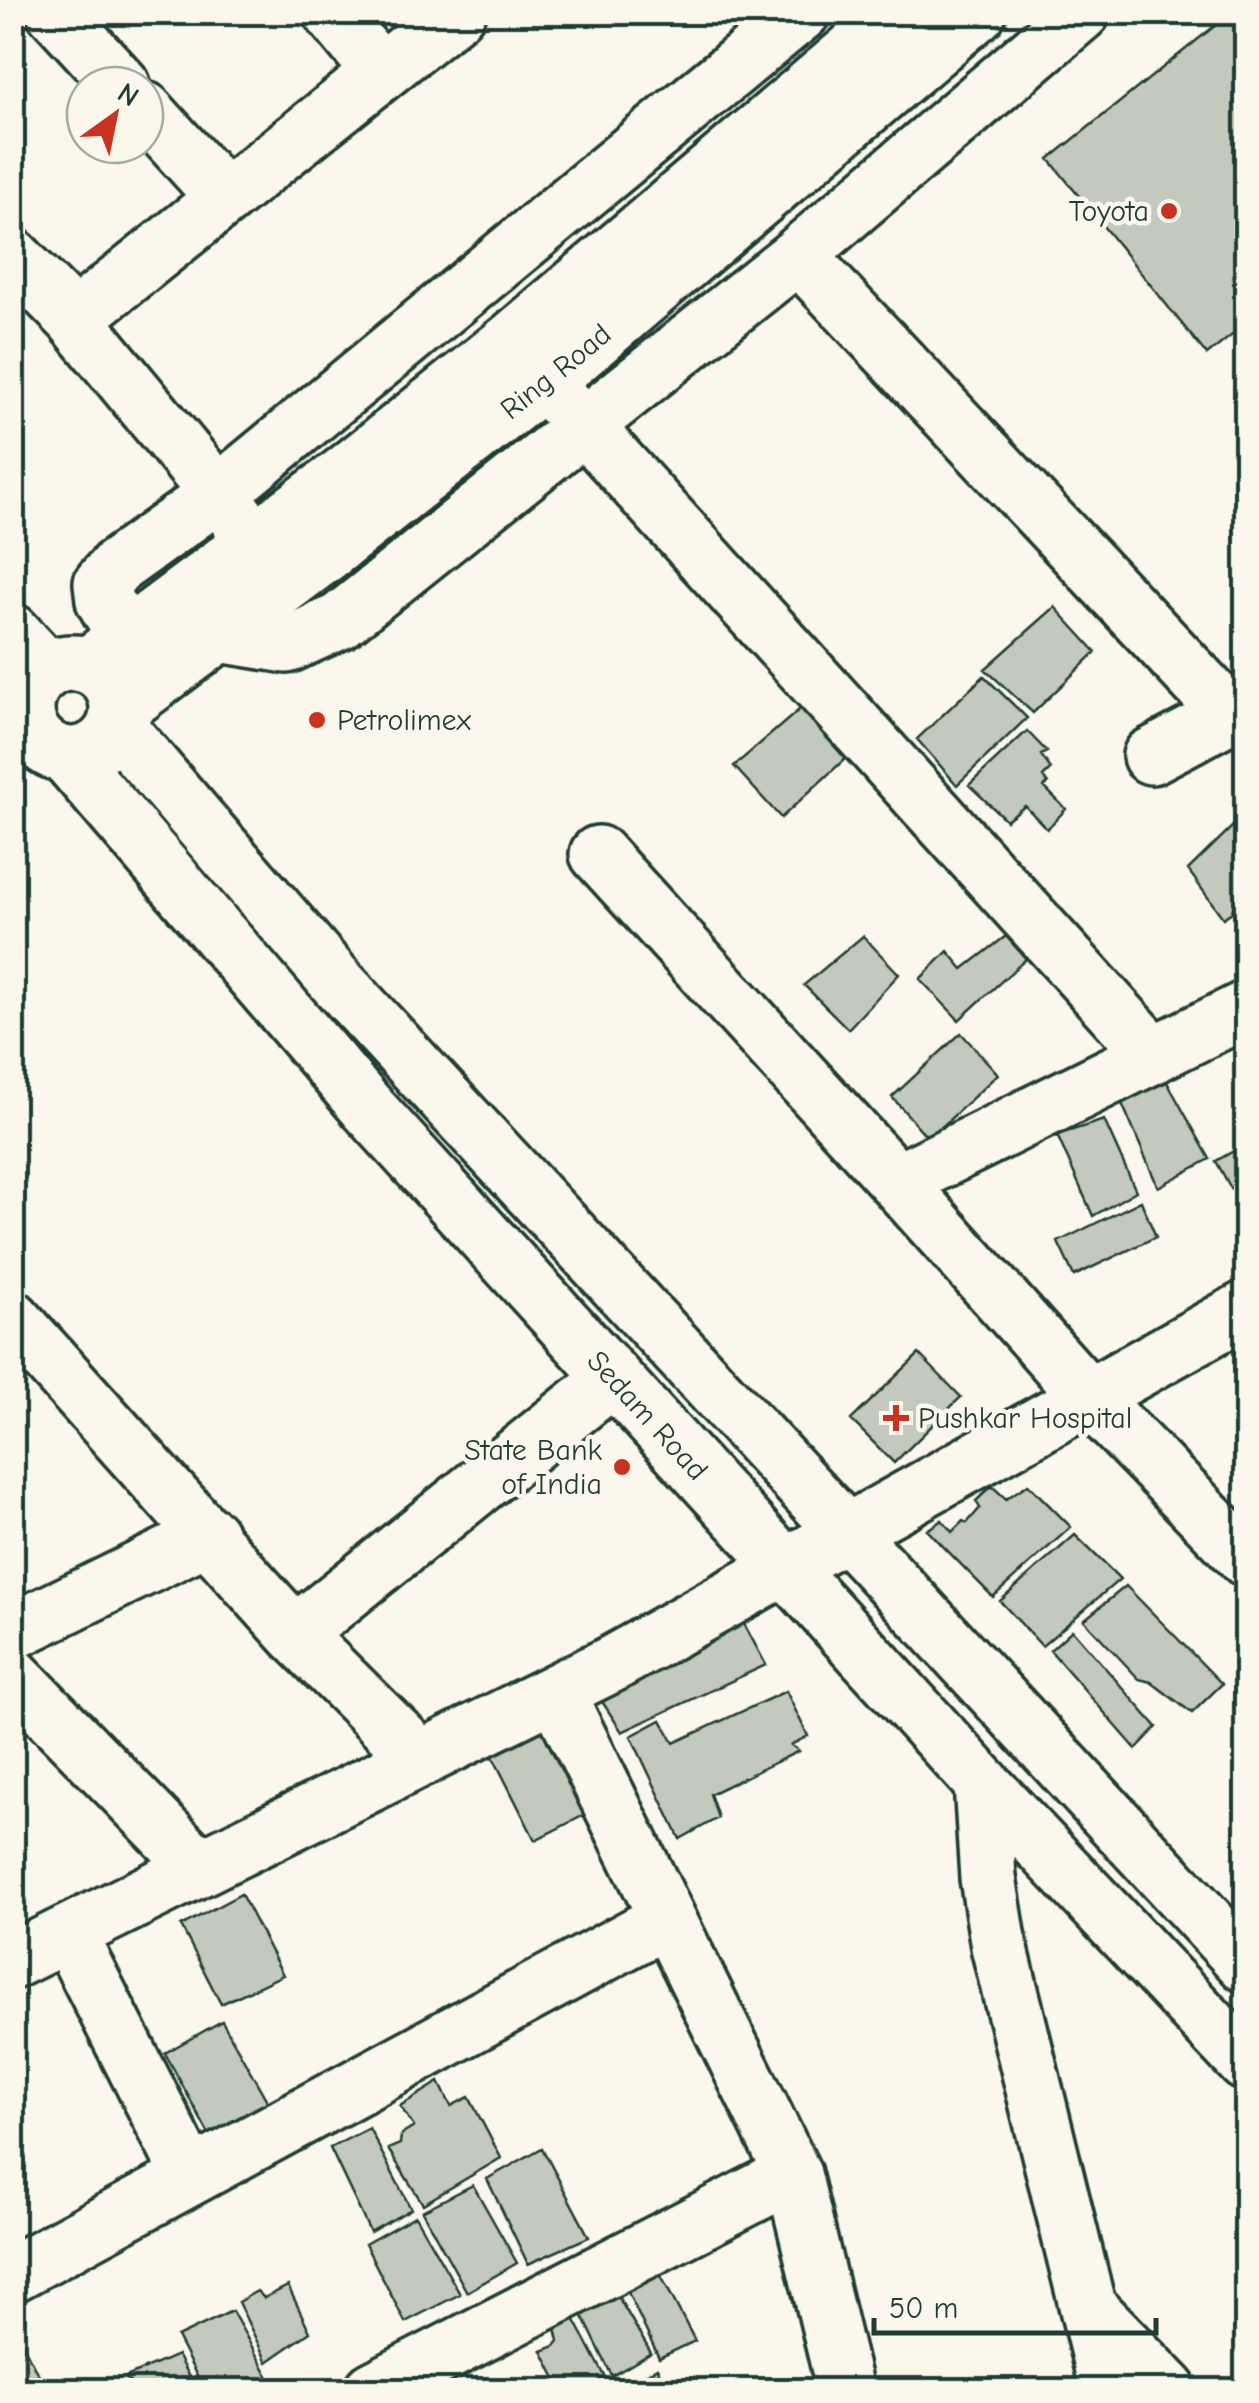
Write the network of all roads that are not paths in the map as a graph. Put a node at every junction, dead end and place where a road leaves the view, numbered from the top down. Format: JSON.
{"nodes":[{"id":1,"x":55,"y":12,"type":"edge"},
{"id":2,"x":331,"y":12,"type":"edge"},
{"id":3,"x":457,"y":12,"type":"edge"},
{"id":4,"x":802,"y":12,"type":"edge"},
{"id":5,"x":898,"y":12,"type":"edge"},
{"id":6,"x":978,"y":12,"type":"edge"},
{"id":7,"x":1082,"y":12,"type":"edge"},
{"id":8,"x":104,"y":65,"type":"edge"},
{"id":9,"x":380,"y":71,"type":"junction"},
{"id":10,"x":165,"y":132,"type":"edge"},
{"id":11,"x":224,"y":197,"type":"junction"},
{"id":12,"x":798,"y":255,"type":"junction"},
{"id":13,"x":12,"y":256,"type":"edge"},
{"id":14,"x":74,"y":318,"type":"junction"},
{"id":15,"x":544,"y":382,"type":"junction"},
{"id":16,"x":586,"y":427,"type":"junction"},
{"id":17,"x":218,"y":494,"type":"junction"},
{"id":18,"x":256,"y":540,"type":"junction"},
{"id":19,"x":219,"y":634,"type":"junction"},
{"id":20,"x":44,"y":701,"type":"edge"},
{"id":21,"x":1238,"y":711,"type":"edge"},
{"id":22,"x":118,"y":717,"type":"junction"},
{"id":23,"x":1151,"y":756,"type":"dead end"},
{"id":24,"x":598,"y":854,"type":"dead end"},
{"id":25,"x":1246,"y":1009,"type":"edge"},
{"id":26,"x":1154,"y":1055,"type":"junction"},
{"id":27,"x":897,"y":1182,"type":"junction"},
{"id":28,"x":1246,"y":1309,"type":"edge"},
{"id":29,"x":12,"y":1318,"type":"edge"},
{"id":30,"x":613,"y":1378,"type":"junction"},
{"id":31,"x":1089,"y":1397,"type":"junction"},
{"id":32,"x":846,"y":1531,"type":"junction"},
{"id":33,"x":210,"y":1536,"type":"junction"},
{"id":34,"x":1246,"y":1558,"type":"edge"},
{"id":35,"x":784,"y":1566,"type":"junction"},
{"id":36,"x":12,"y":1632,"type":"edge"},
{"id":37,"x":295,"y":1634,"type":"junction"},
{"id":38,"x":12,"y":1675,"type":"edge"},
{"id":39,"x":556,"y":1692,"type":"junction"},
{"id":40,"x":421,"y":1760,"type":"junction"},
{"id":41,"x":982,"y":1784,"type":"junction"},
{"id":42,"x":200,"y":1868,"type":"junction"},
{"id":43,"x":667,"y":1919,"type":"junction"},
{"id":44,"x":68,"y":1934,"type":"junction"},
{"id":45,"x":12,"y":1961,"type":"edge"},
{"id":46,"x":1246,"y":1964,"type":"edge"},
{"id":47,"x":1246,"y":2064,"type":"edge"},
{"id":48,"x":793,"y":2174,"type":"junction"},
{"id":49,"x":191,"y":2177,"type":"junction"},
{"id":50,"x":12,"y":2274,"type":"edge"},
{"id":51,"x":1089,"y":2308,"type":"junction"},
{"id":52,"x":444,"y":2374,"type":"edge"},
{"id":53,"x":836,"y":2386,"type":"edge"},
{"id":54,"x":373,"y":2390,"type":"edge"},
{"id":55,"x":1108,"y":2390,"type":"edge"},
{"id":56,"x":1168,"y":2390,"type":"edge"}],
"edges":[{"from":1,"to":8,"type":"main road"},
{"from":2,"to":9,"type":"main road"},
{"from":3,"to":9,"type":"main road"},
{"from":4,"to":17,"type":"main road"},
{"from":5,"to":18,"type":"main road","name":"Ring Road"},
{"from":6,"to":15,"type":"main road","name":"Ring Road"},
{"from":7,"to":12,"type":"main road"},
{"from":9,"to":11,"type":"main road"},
{"from":10,"to":11,"type":"main road"},
{"from":11,"to":14,"type":"main road"},
{"from":12,"to":16,"type":"main road"},
{"from":12,"to":21,"type":"main road"},
{"from":13,"to":14,"type":"main road"},
{"from":14,"to":17,"type":"main road"},
{"from":15,"to":16,"type":"main road"},
{"from":15,"to":19,"type":"main road","name":"Ring Road"},
{"from":16,"to":19,"type":"main road"},
{"from":16,"to":26,"type":"main road"},
{"from":17,"to":18,"type":"main road"},
{"from":17,"to":20,"type":"main road"},
{"from":18,"to":20,"type":"main road","name":"Ring Road"},
{"from":19,"to":22,"type":"main road","name":"Ring Road"},
{"from":20,"to":22,"type":"main road"},
{"from":20,"to":30,"type":"main road","name":"Sedam Road"},
{"from":21,"to":23,"type":"main road"},
{"from":22,"to":32,"type":"main road"},
{"from":24,"to":27,"type":"main road"},
{"from":25,"to":26,"type":"main road"},
{"from":26,"to":27,"type":"main road"},
{"from":27,"to":31,"type":"main road"},
{"from":28,"to":31,"type":"main road"},
{"from":29,"to":33,"type":"main road"},
{"from":30,"to":35,"type":"main road","name":"Sedam Road"},
{"from":30,"to":37,"type":"main road"},
{"from":31,"to":32,"type":"main road"},
{"from":31,"to":34,"type":"main road"},
{"from":32,"to":35,"type":"main road"},
{"from":32,"to":46,"type":"main road"},
{"from":33,"to":36,"type":"main road"},
{"from":33,"to":37,"type":"main road"},
{"from":35,"to":39,"type":"main road"},
{"from":35,"to":41,"type":"main road","name":"Sedam Road"},
{"from":37,"to":40,"type":"main road"},
{"from":38,"to":42,"type":"main road"},
{"from":39,"to":40,"type":"main road"},
{"from":39,"to":43,"type":"main road"},
{"from":40,"to":42,"type":"main road"},
{"from":41,"to":47,"type":"main road","name":"Sedam Road"},
{"from":41,"to":51,"type":"main road"},
{"from":42,"to":44,"type":"main road"},
{"from":43,"to":48,"type":"main road"},
{"from":43,"to":49,"type":"main road"},
{"from":44,"to":45,"type":"main road"},
{"from":44,"to":49,"type":"main road"},
{"from":48,"to":52,"type":"main road"},
{"from":48,"to":53,"type":"main road"},
{"from":49,"to":50,"type":"main road"},
{"from":51,"to":55,"type":"main road"},
{"from":51,"to":56,"type":"main road"},
{"from":52,"to":54,"type":"main road"}]}
